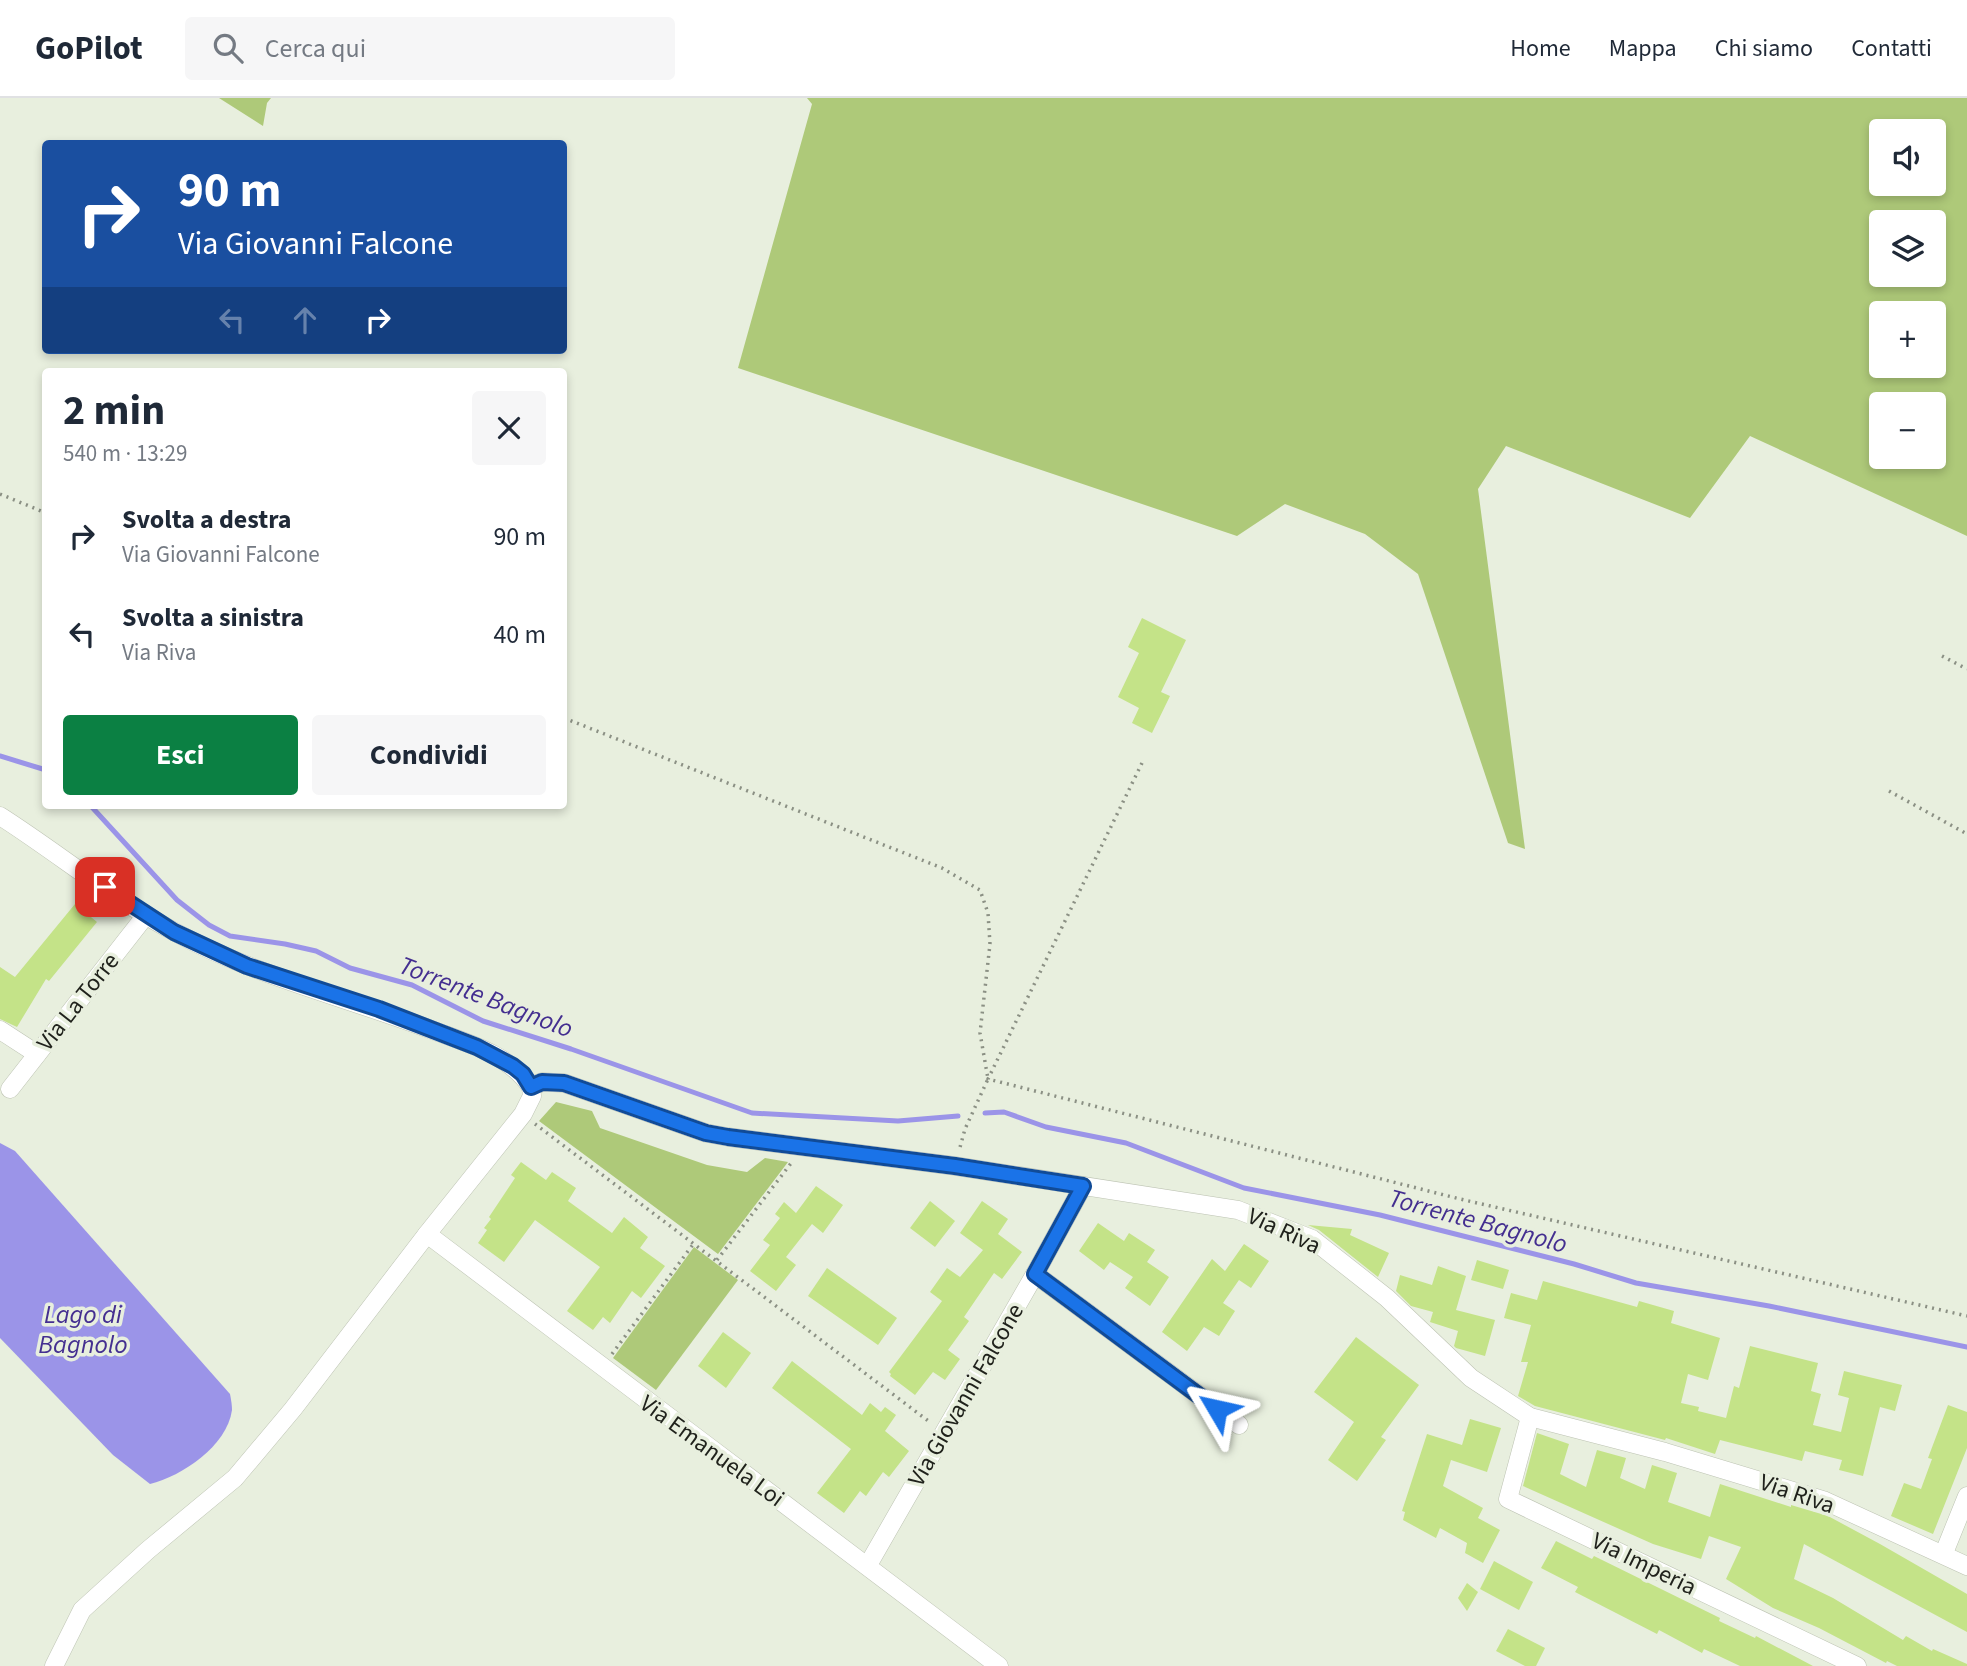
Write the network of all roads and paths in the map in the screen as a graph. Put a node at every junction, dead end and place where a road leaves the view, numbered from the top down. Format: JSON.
{"nodes":[{"id":1,"x":0,"y":494,"type":"edge"},
{"id":2,"x":42,"y":511,"type":"edge"},
{"id":3,"x":1942,"y":656,"type":"dead end"},
{"id":4,"x":1967,"y":669,"type":"edge"},
{"id":5,"x":567,"y":719,"type":"edge"},
{"id":6,"x":1142,"y":763,"type":"dead end"},
{"id":7,"x":1889,"y":791,"type":"dead end"},
{"id":8,"x":0,"y":816,"type":"edge"},
{"id":9,"x":1967,"y":834,"type":"edge"},
{"id":10,"x":146,"y":915,"type":"junction"},
{"id":11,"x":0,"y":1030,"type":"edge"},
{"id":12,"x":37,"y":1055,"type":"junction"},
{"id":13,"x":988,"y":1079,"type":"junction"},
{"id":14,"x":531,"y":1087,"type":"junction"},
{"id":15,"x":10,"y":1089,"type":"dead end"},
{"id":16,"x":523,"y":1114,"type":"junction"},
{"id":17,"x":804,"y":1146,"type":"junction"},
{"id":18,"x":955,"y":1166,"type":"junction"},
{"id":19,"x":1083,"y":1186,"type":"junction"},
{"id":20,"x":427,"y":1234,"type":"junction"},
{"id":21,"x":694,"y":1243,"type":"junction"},
{"id":22,"x":717,"y":1260,"type":"junction"},
{"id":23,"x":1035,"y":1274,"type":"junction"},
{"id":24,"x":1967,"y":1316,"type":"edge"},
{"id":25,"x":602,"y":1368,"type":"junction"},
{"id":26,"x":1530,"y":1417,"type":"junction"},
{"id":27,"x":1239,"y":1425,"type":"dead end"},
{"id":28,"x":944,"y":1433,"type":"junction"},
{"id":29,"x":1967,"y":1496,"type":"edge"},
{"id":30,"x":1944,"y":1553,"type":"junction"},
{"id":31,"x":868,"y":1565,"type":"junction"},
{"id":32,"x":1967,"y":1566,"type":"edge"},
{"id":33,"x":54,"y":1666,"type":"edge"},
{"id":34,"x":999,"y":1666,"type":"edge"},
{"id":35,"x":1857,"y":1666,"type":"edge"}],
"edges":[{"from":1,"to":2,"type":"path"},
{"from":3,"to":4,"type":"path"},
{"from":5,"to":13,"type":"path"},
{"from":6,"to":13,"type":"path"},
{"from":7,"to":9,"type":"path"},
{"from":8,"to":10,"type":"street"},
{"from":10,"to":12,"type":"street","name":"Via La Torre"},
{"from":10,"to":14,"type":"street"},
{"from":11,"to":12,"type":"street"},
{"from":12,"to":15,"type":"street","name":"Via La Torre"},
{"from":13,"to":18,"type":"path"},
{"from":13,"to":24,"type":"path"},
{"from":14,"to":16,"type":"street"},
{"from":14,"to":17,"type":"street","name":"Via Riva"},
{"from":16,"to":20,"type":"street"},
{"from":16,"to":21,"type":"path"},
{"from":17,"to":18,"type":"street","name":"Via Riva"},
{"from":17,"to":22,"type":"path"},
{"from":18,"to":19,"type":"street","name":"Via Riva"},
{"from":19,"to":23,"type":"street","name":"Via Giovanni Falcone"},
{"from":19,"to":26,"type":"street","name":"Via Riva"},
{"from":20,"to":25,"type":"street","name":"Via Emanuela Loi"},
{"from":20,"to":33,"type":"street"},
{"from":21,"to":22,"type":"path"},
{"from":21,"to":25,"type":"path"},
{"from":22,"to":28,"type":"path"},
{"from":23,"to":27,"type":"street"},
{"from":23,"to":28,"type":"street","name":"Via Giovanni Falcone"},
{"from":25,"to":31,"type":"street","name":"Via Emanuela Loi"},
{"from":26,"to":30,"type":"street","name":"Via Riva"},
{"from":26,"to":35,"type":"street","name":"Via Imperia"},
{"from":28,"to":31,"type":"street","name":"Via Giovanni Falcone"},
{"from":29,"to":30,"type":"street"},
{"from":30,"to":32,"type":"street","name":"Via Riva"},
{"from":31,"to":34,"type":"street","name":"Via Emanuela Loi"}]}
